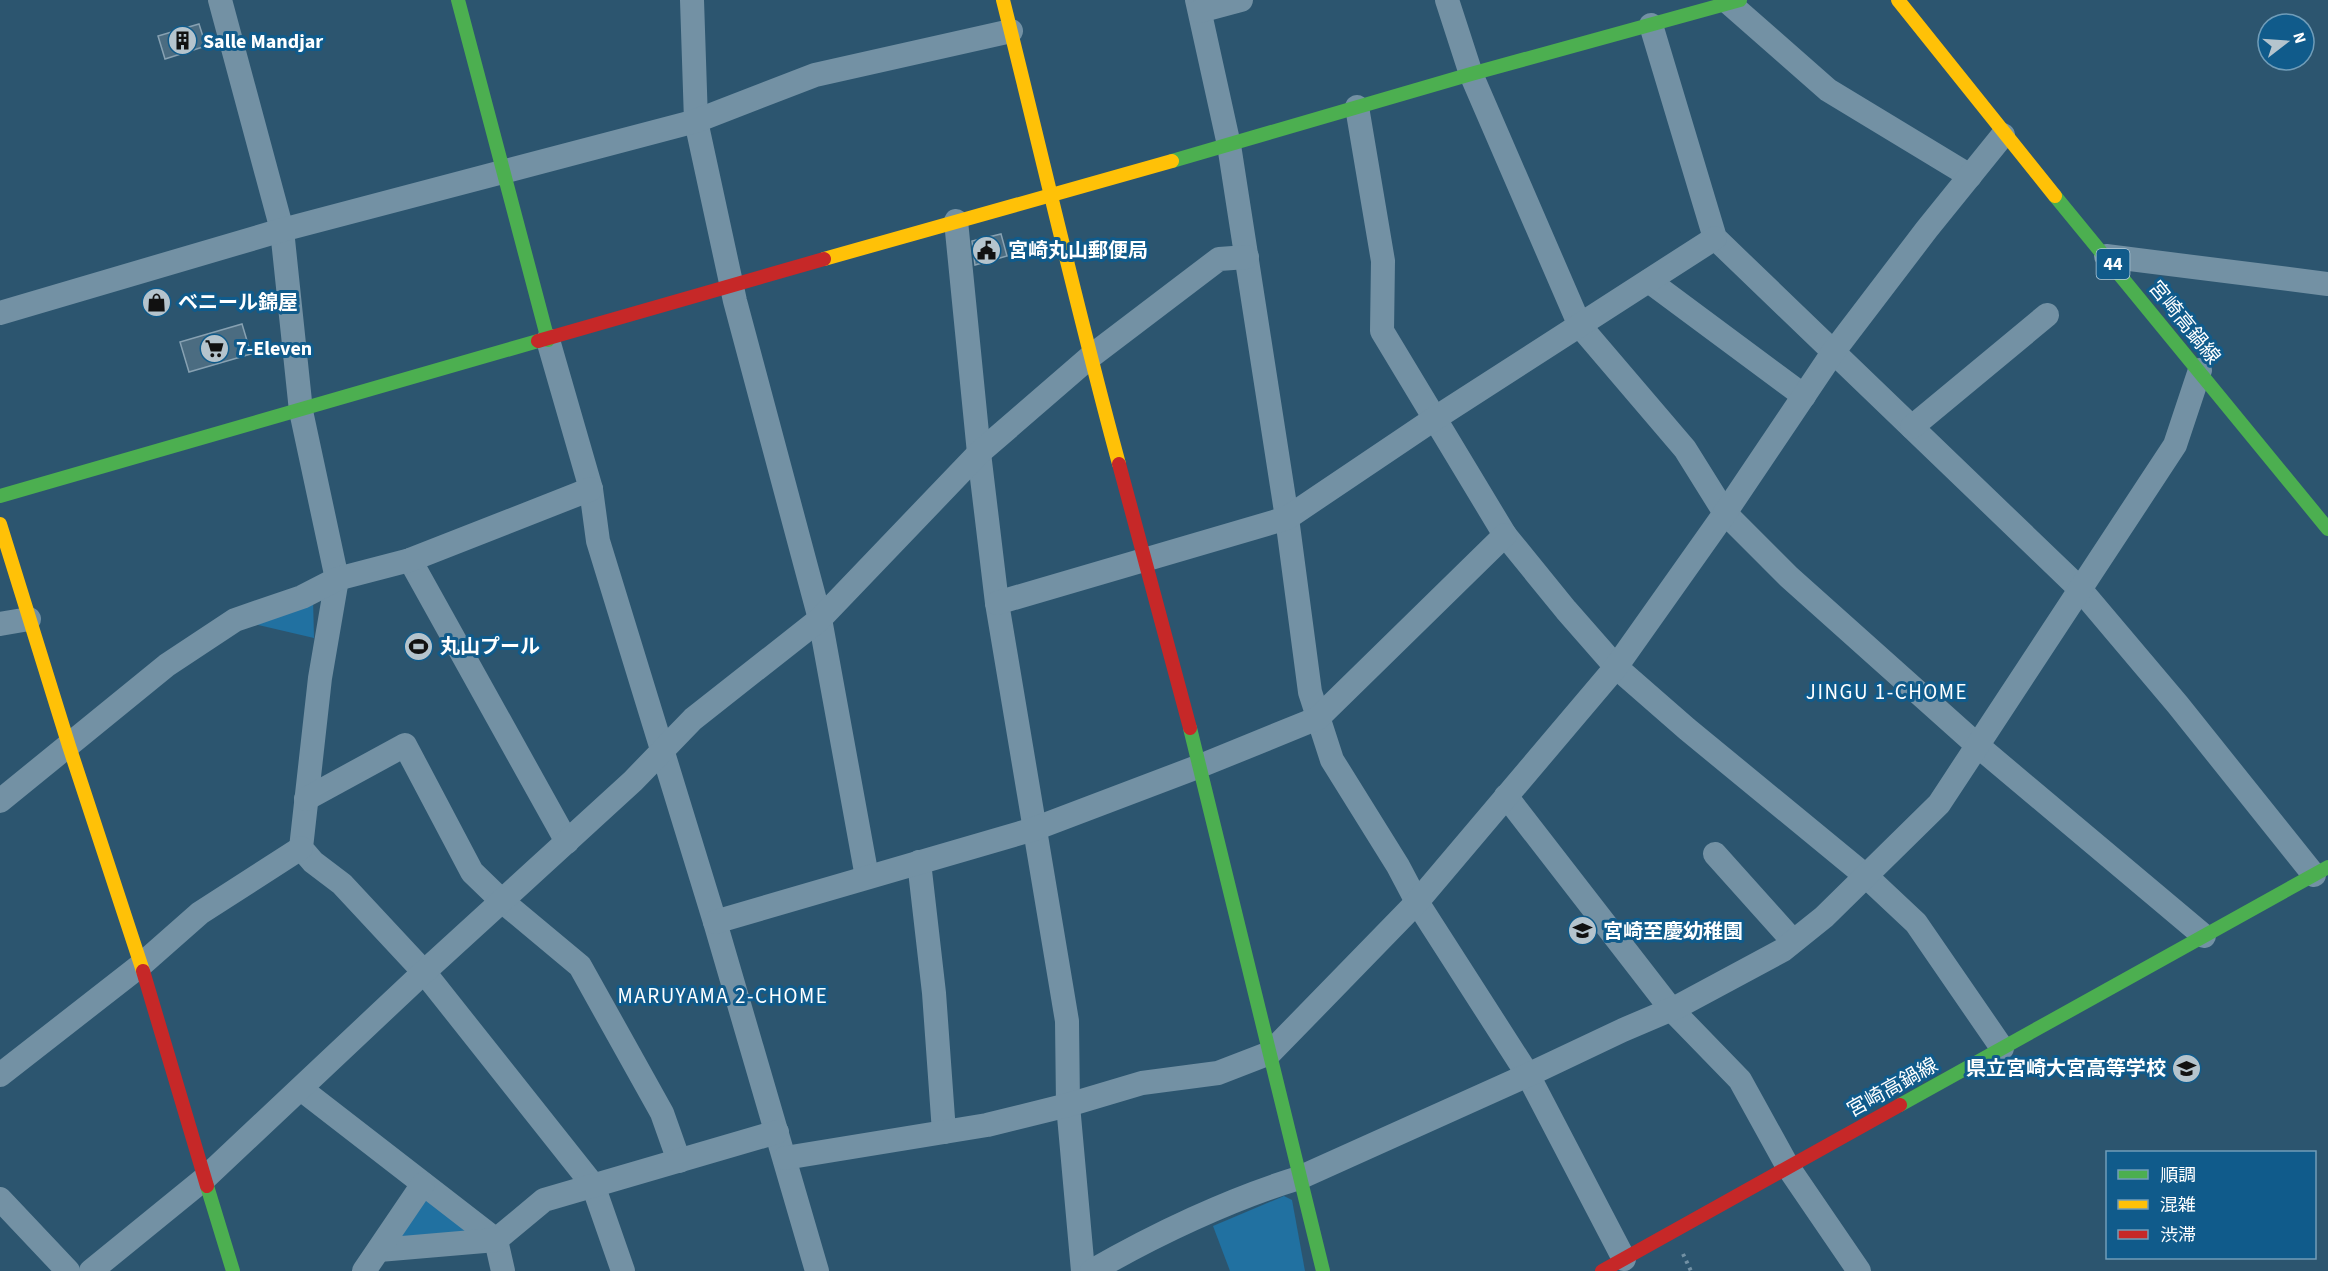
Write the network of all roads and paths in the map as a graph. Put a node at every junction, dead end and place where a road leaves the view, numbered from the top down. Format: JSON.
{"nodes":[{"id":1,"x":220,"y":0,"type":"edge"},
{"id":2,"x":458,"y":0,"type":"edge"},
{"id":3,"x":692,"y":0,"type":"edge"},
{"id":4,"x":1003,"y":0,"type":"edge"},
{"id":5,"x":1241,"y":0,"type":"edge"},
{"id":6,"x":1447,"y":0,"type":"edge"},
{"id":7,"x":1898,"y":0,"type":"edge"},
{"id":8,"x":1734,"y":2,"type":"edge"},
{"id":9,"x":1198,"y":6,"type":"edge"},
{"id":10,"x":1649,"y":17,"type":"junction"},
{"id":11,"x":1011,"y":31,"type":"junction"},
{"id":12,"x":1471,"y":74,"type":"junction"},
{"id":13,"x":1357,"y":107,"type":"junction"},
{"id":14,"x":696,"y":121,"type":"junction"},
{"id":15,"x":2003,"y":135,"type":"junction"},
{"id":16,"x":1229,"y":145,"type":"junction"},
{"id":17,"x":503,"y":172,"type":"junction"},
{"id":18,"x":1970,"y":176,"type":"junction"},
{"id":19,"x":1053,"y":196,"type":"junction"},
{"id":20,"x":956,"y":221,"type":"junction"},
{"id":21,"x":282,"y":230,"type":"junction"},
{"id":22,"x":1715,"y":238,"type":"junction"},
{"id":23,"x":2106,"y":256,"type":"junction"},
{"id":24,"x":1247,"y":257,"type":"junction"},
{"id":25,"x":1649,"y":281,"type":"junction"},
{"id":26,"x":2328,"y":284,"type":"edge"},
{"id":27,"x":732,"y":285,"type":"junction"},
{"id":28,"x":0,"y":313,"type":"edge"},
{"id":29,"x":2047,"y":315,"type":"dead end"},
{"id":30,"x":1580,"y":326,"type":"junction"},
{"id":31,"x":548,"y":340,"type":"junction"},
{"id":32,"x":1834,"y":351,"type":"junction"},
{"id":33,"x":1090,"y":357,"type":"junction"},
{"id":34,"x":2200,"y":370,"type":"junction"},
{"id":35,"x":1804,"y":396,"type":"junction"},
{"id":36,"x":301,"y":411,"type":"junction"},
{"id":37,"x":1434,"y":419,"type":"junction"},
{"id":38,"x":1912,"y":427,"type":"junction"},
{"id":39,"x":979,"y":453,"type":"junction"},
{"id":40,"x":591,"y":489,"type":"junction"},
{"id":41,"x":0,"y":496,"type":"edge"},
{"id":42,"x":1725,"y":513,"type":"junction"},
{"id":43,"x":1287,"y":518,"type":"junction"},
{"id":44,"x":0,"y":524,"type":"edge"},
{"id":45,"x":2328,"y":529,"type":"edge"},
{"id":46,"x":1505,"y":535,"type":"junction"},
{"id":47,"x":410,"y":560,"type":"junction"},
{"id":48,"x":1144,"y":560,"type":"junction"},
{"id":49,"x":337,"y":579,"type":"junction"},
{"id":50,"x":2080,"y":589,"type":"junction"},
{"id":51,"x":997,"y":603,"type":"junction"},
{"id":52,"x":29,"y":619,"type":"junction"},
{"id":53,"x":820,"y":619,"type":"junction"},
{"id":54,"x":0,"y":624,"type":"edge"},
{"id":55,"x":1616,"y":667,"type":"junction"},
{"id":56,"x":1318,"y":718,"type":"junction"},
{"id":57,"x":69,"y":746,"type":"junction"},
{"id":58,"x":1978,"y":746,"type":"junction"},
{"id":59,"x":662,"y":749,"type":"junction"},
{"id":60,"x":1200,"y":766,"type":"junction"},
{"id":61,"x":1506,"y":796,"type":"junction"},
{"id":62,"x":306,"y":799,"type":"junction"},
{"id":63,"x":0,"y":801,"type":"edge"},
{"id":64,"x":1035,"y":829,"type":"junction"},
{"id":65,"x":567,"y":842,"type":"junction"},
{"id":66,"x":301,"y":848,"type":"junction"},
{"id":67,"x":1715,"y":854,"type":"dead end"},
{"id":68,"x":919,"y":862,"type":"junction"},
{"id":69,"x":2321,"y":871,"type":"edge"},
{"id":70,"x":1867,"y":877,"type":"junction"},
{"id":71,"x":867,"y":878,"type":"junction"},
{"id":72,"x":502,"y":901,"type":"junction"},
{"id":73,"x":1417,"y":902,"type":"junction"},
{"id":74,"x":715,"y":922,"type":"junction"},
{"id":75,"x":2204,"y":936,"type":"junction"},
{"id":76,"x":1793,"y":942,"type":"junction"},
{"id":77,"x":141,"y":965,"type":"junction"},
{"id":78,"x":424,"y":972,"type":"junction"},
{"id":79,"x":1671,"y":1009,"type":"junction"},
{"id":80,"x":2002,"y":1048,"type":"junction"},
{"id":81,"x":1270,"y":1053,"type":"junction"},
{"id":82,"x":0,"y":1075,"type":"edge"},
{"id":83,"x":1528,"y":1075,"type":"junction"},
{"id":84,"x":301,"y":1089,"type":"junction"},
{"id":85,"x":1068,"y":1105,"type":"junction"},
{"id":86,"x":777,"y":1132,"type":"junction"},
{"id":87,"x":944,"y":1132,"type":"junction"},
{"id":88,"x":785,"y":1158,"type":"junction"},
{"id":89,"x":679,"y":1161,"type":"junction"},
{"id":90,"x":1788,"y":1167,"type":"junction"},
{"id":91,"x":1299,"y":1178,"type":"junction"},
{"id":92,"x":204,"y":1179,"type":"junction"},
{"id":93,"x":423,"y":1184,"type":"junction"},
{"id":94,"x":593,"y":1185,"type":"junction"},
{"id":95,"x":0,"y":1199,"type":"edge"},
{"id":96,"x":496,"y":1240,"type":"junction"},
{"id":97,"x":379,"y":1250,"type":"junction"},
{"id":98,"x":1624,"y":1259,"type":"junction"},
{"id":99,"x":68,"y":1271,"type":"edge"},
{"id":100,"x":91,"y":1271,"type":"edge"},
{"id":101,"x":233,"y":1271,"type":"edge"},
{"id":102,"x":364,"y":1271,"type":"edge"},
{"id":103,"x":502,"y":1271,"type":"edge"},
{"id":104,"x":623,"y":1271,"type":"edge"},
{"id":105,"x":817,"y":1271,"type":"edge"},
{"id":106,"x":1083,"y":1271,"type":"edge"},
{"id":107,"x":1092,"y":1271,"type":"edge"},
{"id":108,"x":1323,"y":1271,"type":"edge"},
{"id":109,"x":1602,"y":1271,"type":"edge"},
{"id":110,"x":1859,"y":1271,"type":"edge"}],
"edges":[{"from":1,"to":21,"type":"street"},
{"from":2,"to":17,"type":"street"},
{"from":3,"to":14,"type":"street"},
{"from":4,"to":11,"type":"street"},
{"from":5,"to":9,"type":"street"},
{"from":6,"to":12,"type":"street"},
{"from":7,"to":15,"type":"street","name":"宮崎高鍋線","number":"44"},
{"from":8,"to":10,"type":"street"},
{"from":8,"to":18,"type":"street"},
{"from":9,"to":16,"type":"street"},
{"from":10,"to":12,"type":"street"},
{"from":10,"to":22,"type":"street"},
{"from":11,"to":14,"type":"street"},
{"from":11,"to":19,"type":"street"},
{"from":12,"to":13,"type":"street"},
{"from":12,"to":30,"type":"street"},
{"from":13,"to":16,"type":"street"},
{"from":13,"to":37,"type":"street"},
{"from":14,"to":17,"type":"street"},
{"from":14,"to":27,"type":"street"},
{"from":15,"to":18,"type":"street"},
{"from":15,"to":23,"type":"street","name":"宮崎高鍋線","number":"44"},
{"from":16,"to":19,"type":"street"},
{"from":16,"to":24,"type":"street"},
{"from":17,"to":21,"type":"street"},
{"from":17,"to":31,"type":"street"},
{"from":18,"to":32,"type":"street"},
{"from":19,"to":20,"type":"street"},
{"from":19,"to":33,"type":"street"},
{"from":20,"to":27,"type":"street"},
{"from":20,"to":39,"type":"street"},
{"from":21,"to":28,"type":"street"},
{"from":21,"to":36,"type":"street"},
{"from":22,"to":25,"type":"street"},
{"from":22,"to":32,"type":"street"},
{"from":23,"to":26,"type":"street"},
{"from":23,"to":34,"type":"street","name":"宮崎高鍋線","number":"44"},
{"from":24,"to":33,"type":"street"},
{"from":24,"to":43,"type":"street"},
{"from":25,"to":30,"type":"street"},
{"from":25,"to":35,"type":"street"},
{"from":27,"to":31,"type":"street"},
{"from":27,"to":53,"type":"street"},
{"from":29,"to":38,"type":"street"},
{"from":30,"to":37,"type":"street"},
{"from":30,"to":42,"type":"street"},
{"from":31,"to":36,"type":"street"},
{"from":31,"to":40,"type":"street"},
{"from":32,"to":35,"type":"street"},
{"from":32,"to":38,"type":"street"},
{"from":33,"to":39,"type":"street"},
{"from":33,"to":48,"type":"street"},
{"from":34,"to":45,"type":"street","name":"宮崎高鍋線","number":"44"},
{"from":34,"to":50,"type":"street"},
{"from":35,"to":42,"type":"street"},
{"from":36,"to":41,"type":"street"},
{"from":36,"to":49,"type":"street"},
{"from":37,"to":43,"type":"street"},
{"from":37,"to":46,"type":"street"},
{"from":38,"to":50,"type":"street"},
{"from":39,"to":51,"type":"street"},
{"from":39,"to":53,"type":"street"},
{"from":40,"to":47,"type":"street"},
{"from":40,"to":59,"type":"street"},
{"from":42,"to":55,"type":"street"},
{"from":42,"to":58,"type":"street"},
{"from":43,"to":48,"type":"street"},
{"from":43,"to":56,"type":"street"},
{"from":44,"to":52,"type":"street"},
{"from":46,"to":55,"type":"street"},
{"from":46,"to":56,"type":"street"},
{"from":47,"to":49,"type":"street"},
{"from":47,"to":65,"type":"street"},
{"from":48,"to":51,"type":"street"},
{"from":48,"to":60,"type":"street"},
{"from":49,"to":57,"type":"street"},
{"from":49,"to":62,"type":"street"},
{"from":50,"to":58,"type":"street"},
{"from":50,"to":69,"type":"street"},
{"from":51,"to":64,"type":"street"},
{"from":52,"to":54,"type":"street"},
{"from":52,"to":57,"type":"street"},
{"from":53,"to":59,"type":"street"},
{"from":53,"to":71,"type":"street"},
{"from":55,"to":61,"type":"street"},
{"from":55,"to":70,"type":"street"},
{"from":56,"to":60,"type":"street"},
{"from":56,"to":73,"type":"street"},
{"from":57,"to":63,"type":"street"},
{"from":57,"to":77,"type":"street"},
{"from":58,"to":70,"type":"street"},
{"from":58,"to":75,"type":"street"},
{"from":59,"to":65,"type":"street"},
{"from":59,"to":74,"type":"street"},
{"from":60,"to":64,"type":"street"},
{"from":60,"to":81,"type":"street"},
{"from":61,"to":73,"type":"street"},
{"from":61,"to":79,"type":"street"},
{"from":62,"to":66,"type":"street"},
{"from":62,"to":72,"type":"street"},
{"from":64,"to":68,"type":"street"},
{"from":64,"to":85,"type":"street"},
{"from":65,"to":72,"type":"street"},
{"from":66,"to":77,"type":"street"},
{"from":66,"to":78,"type":"street"},
{"from":67,"to":76,"type":"street"},
{"from":68,"to":71,"type":"street"},
{"from":68,"to":87,"type":"street"},
{"from":69,"to":75,"type":"street","name":"宮崎高鍋線"},
{"from":70,"to":76,"type":"street"},
{"from":70,"to":80,"type":"street"},
{"from":71,"to":74,"type":"street"},
{"from":72,"to":78,"type":"street"},
{"from":72,"to":89,"type":"street"},
{"from":73,"to":81,"type":"street"},
{"from":73,"to":83,"type":"street"},
{"from":74,"to":86,"type":"street"},
{"from":75,"to":80,"type":"street","name":"宮崎高鍋線"},
{"from":76,"to":79,"type":"street"},
{"from":77,"to":82,"type":"street"},
{"from":77,"to":92,"type":"street"},
{"from":78,"to":84,"type":"street"},
{"from":78,"to":94,"type":"street"},
{"from":79,"to":83,"type":"street"},
{"from":79,"to":90,"type":"street"},
{"from":80,"to":90,"type":"street","name":"宮崎高鍋線"},
{"from":81,"to":85,"type":"street"},
{"from":81,"to":91,"type":"street"},
{"from":83,"to":91,"type":"street"},
{"from":83,"to":98,"type":"street"},
{"from":84,"to":92,"type":"street"},
{"from":84,"to":93,"type":"street"},
{"from":85,"to":87,"type":"street"},
{"from":85,"to":106,"type":"street"},
{"from":86,"to":88,"type":"street"},
{"from":86,"to":89,"type":"street"},
{"from":87,"to":88,"type":"street"},
{"from":88,"to":105,"type":"street"},
{"from":89,"to":94,"type":"street"},
{"from":90,"to":98,"type":"street","name":"宮崎高鍋線"},
{"from":90,"to":110,"type":"street"},
{"from":91,"to":107,"type":"street"},
{"from":91,"to":108,"type":"street"},
{"from":92,"to":100,"type":"street"},
{"from":92,"to":101,"type":"street"},
{"from":93,"to":96,"type":"street"},
{"from":93,"to":97,"type":"street"},
{"from":94,"to":96,"type":"street"},
{"from":94,"to":104,"type":"street"},
{"from":95,"to":99,"type":"street"},
{"from":96,"to":97,"type":"street"},
{"from":96,"to":103,"type":"street"},
{"from":97,"to":102,"type":"street"},
{"from":98,"to":109,"type":"street","name":"宮崎高鍋線"}]}
